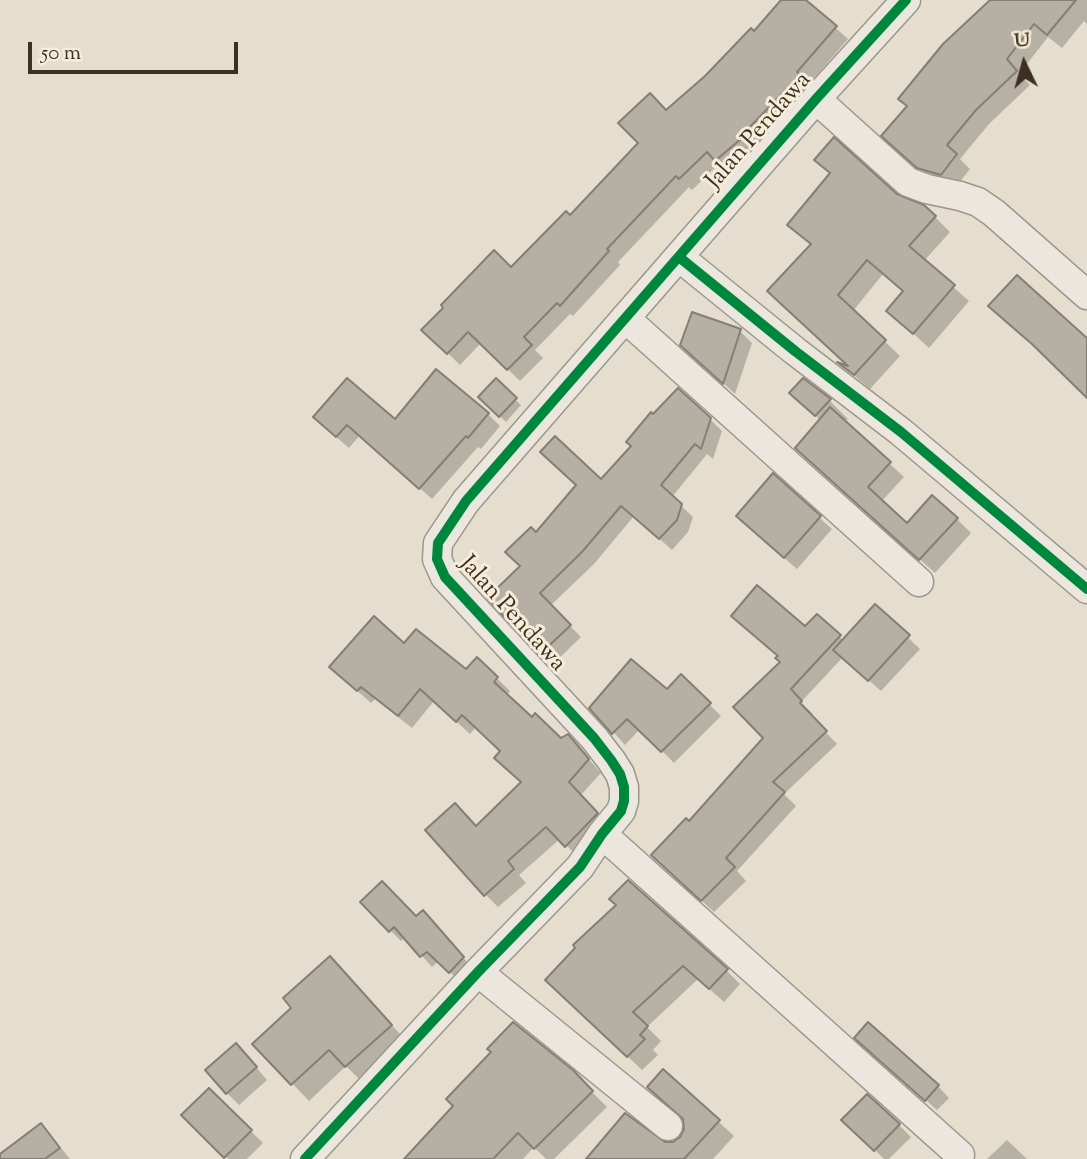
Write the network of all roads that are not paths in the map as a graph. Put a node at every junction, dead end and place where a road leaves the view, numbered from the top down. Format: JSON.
{"nodes":[{"id":1,"x":906,"y":0,"type":"edge"},
{"id":2,"x":816,"y":99,"type":"junction"},
{"id":3,"x":679,"y":257,"type":"junction"},
{"id":4,"x":1087,"y":295,"type":"edge"},
{"id":5,"x":625,"y":318,"type":"junction"},
{"id":6,"x":919,"y":582,"type":"dead end"},
{"id":7,"x":1087,"y":589,"type":"edge"},
{"id":8,"x":602,"y":834,"type":"junction"},
{"id":9,"x":478,"y":972,"type":"junction"},
{"id":10,"x":668,"y":1126,"type":"dead end"},
{"id":11,"x":960,"y":1155,"type":"dead end"},
{"id":12,"x":305,"y":1159,"type":"edge"}],
"edges":[{"from":1,"to":2,"type":"street","name":"Jalan Pendawa"},
{"from":2,"to":3,"type":"street","name":"Jalan Pendawa"},
{"from":2,"to":4,"type":"street"},
{"from":3,"to":5,"type":"street","name":"Jalan Pendawa"},
{"from":3,"to":7,"type":"street"},
{"from":5,"to":6,"type":"street"},
{"from":5,"to":8,"type":"street","name":"Jalan Pendawa"},
{"from":8,"to":9,"type":"street","name":"Jalan Pendawa"},
{"from":8,"to":11,"type":"street"},
{"from":9,"to":10,"type":"street"},
{"from":9,"to":12,"type":"street","name":"Jalan Pendawa"}]}
